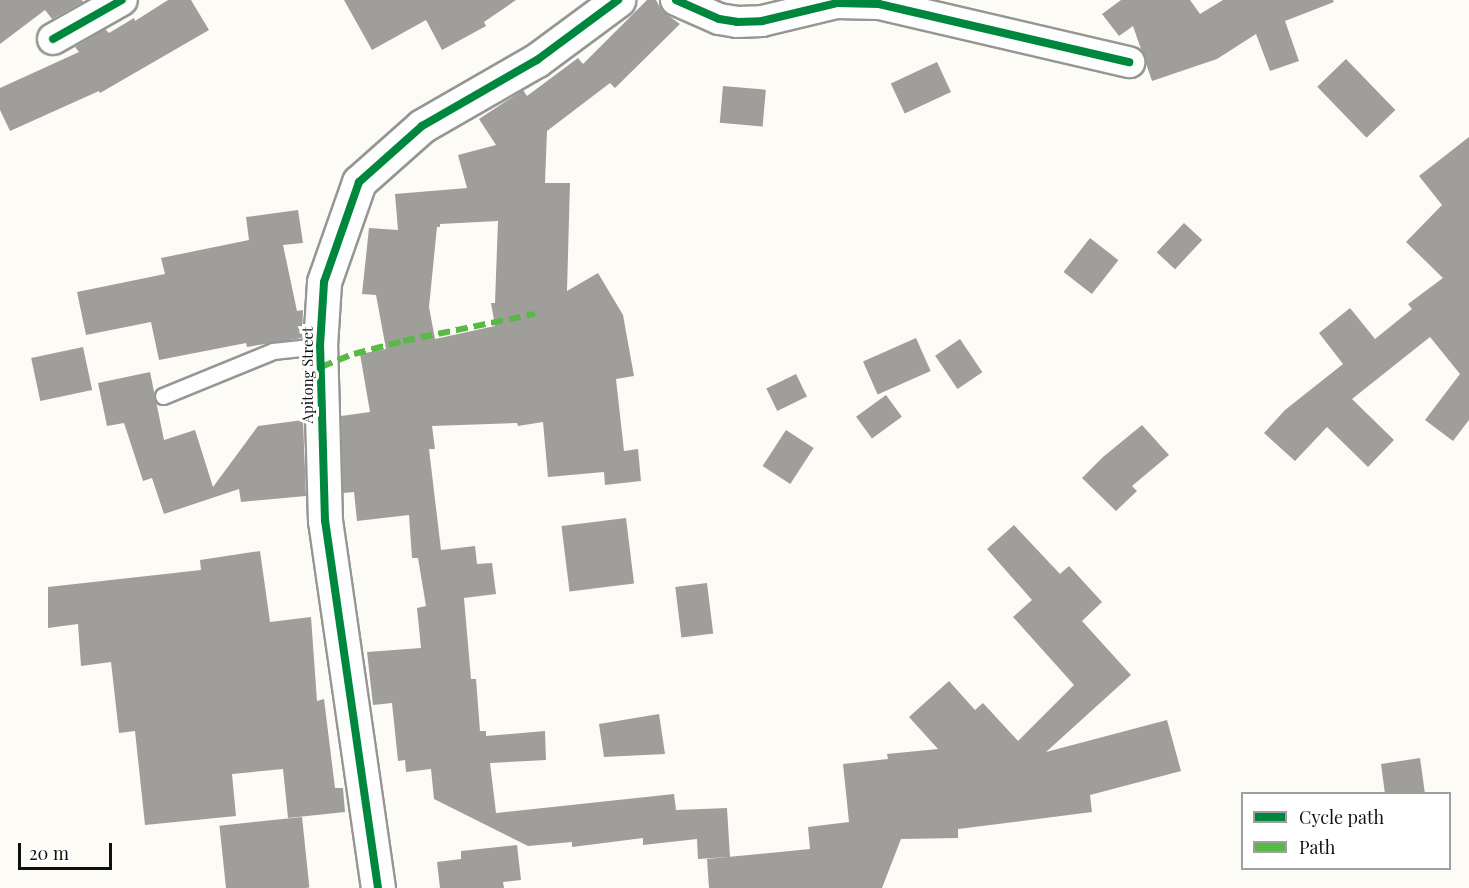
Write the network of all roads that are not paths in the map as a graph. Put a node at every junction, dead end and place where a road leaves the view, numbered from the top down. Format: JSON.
{"nodes":[{"id":1,"x":122,"y":0,"type":"edge"},
{"id":2,"x":618,"y":0,"type":"edge"},
{"id":3,"x":676,"y":0,"type":"edge"},
{"id":4,"x":53,"y":39,"type":"dead end"},
{"id":5,"x":1129,"y":62,"type":"dead end"},
{"id":6,"x":320,"y":346,"type":"junction"},
{"id":7,"x":163,"y":396,"type":"dead end"},
{"id":8,"x":378,"y":888,"type":"edge"}],
"edges":[{"from":1,"to":4,"type":"street"},
{"from":2,"to":6,"type":"street","name":"Apitong Street"},
{"from":3,"to":5,"type":"street"},
{"from":6,"to":7,"type":"lane"},
{"from":6,"to":8,"type":"street","name":"Apitong Street"}]}
